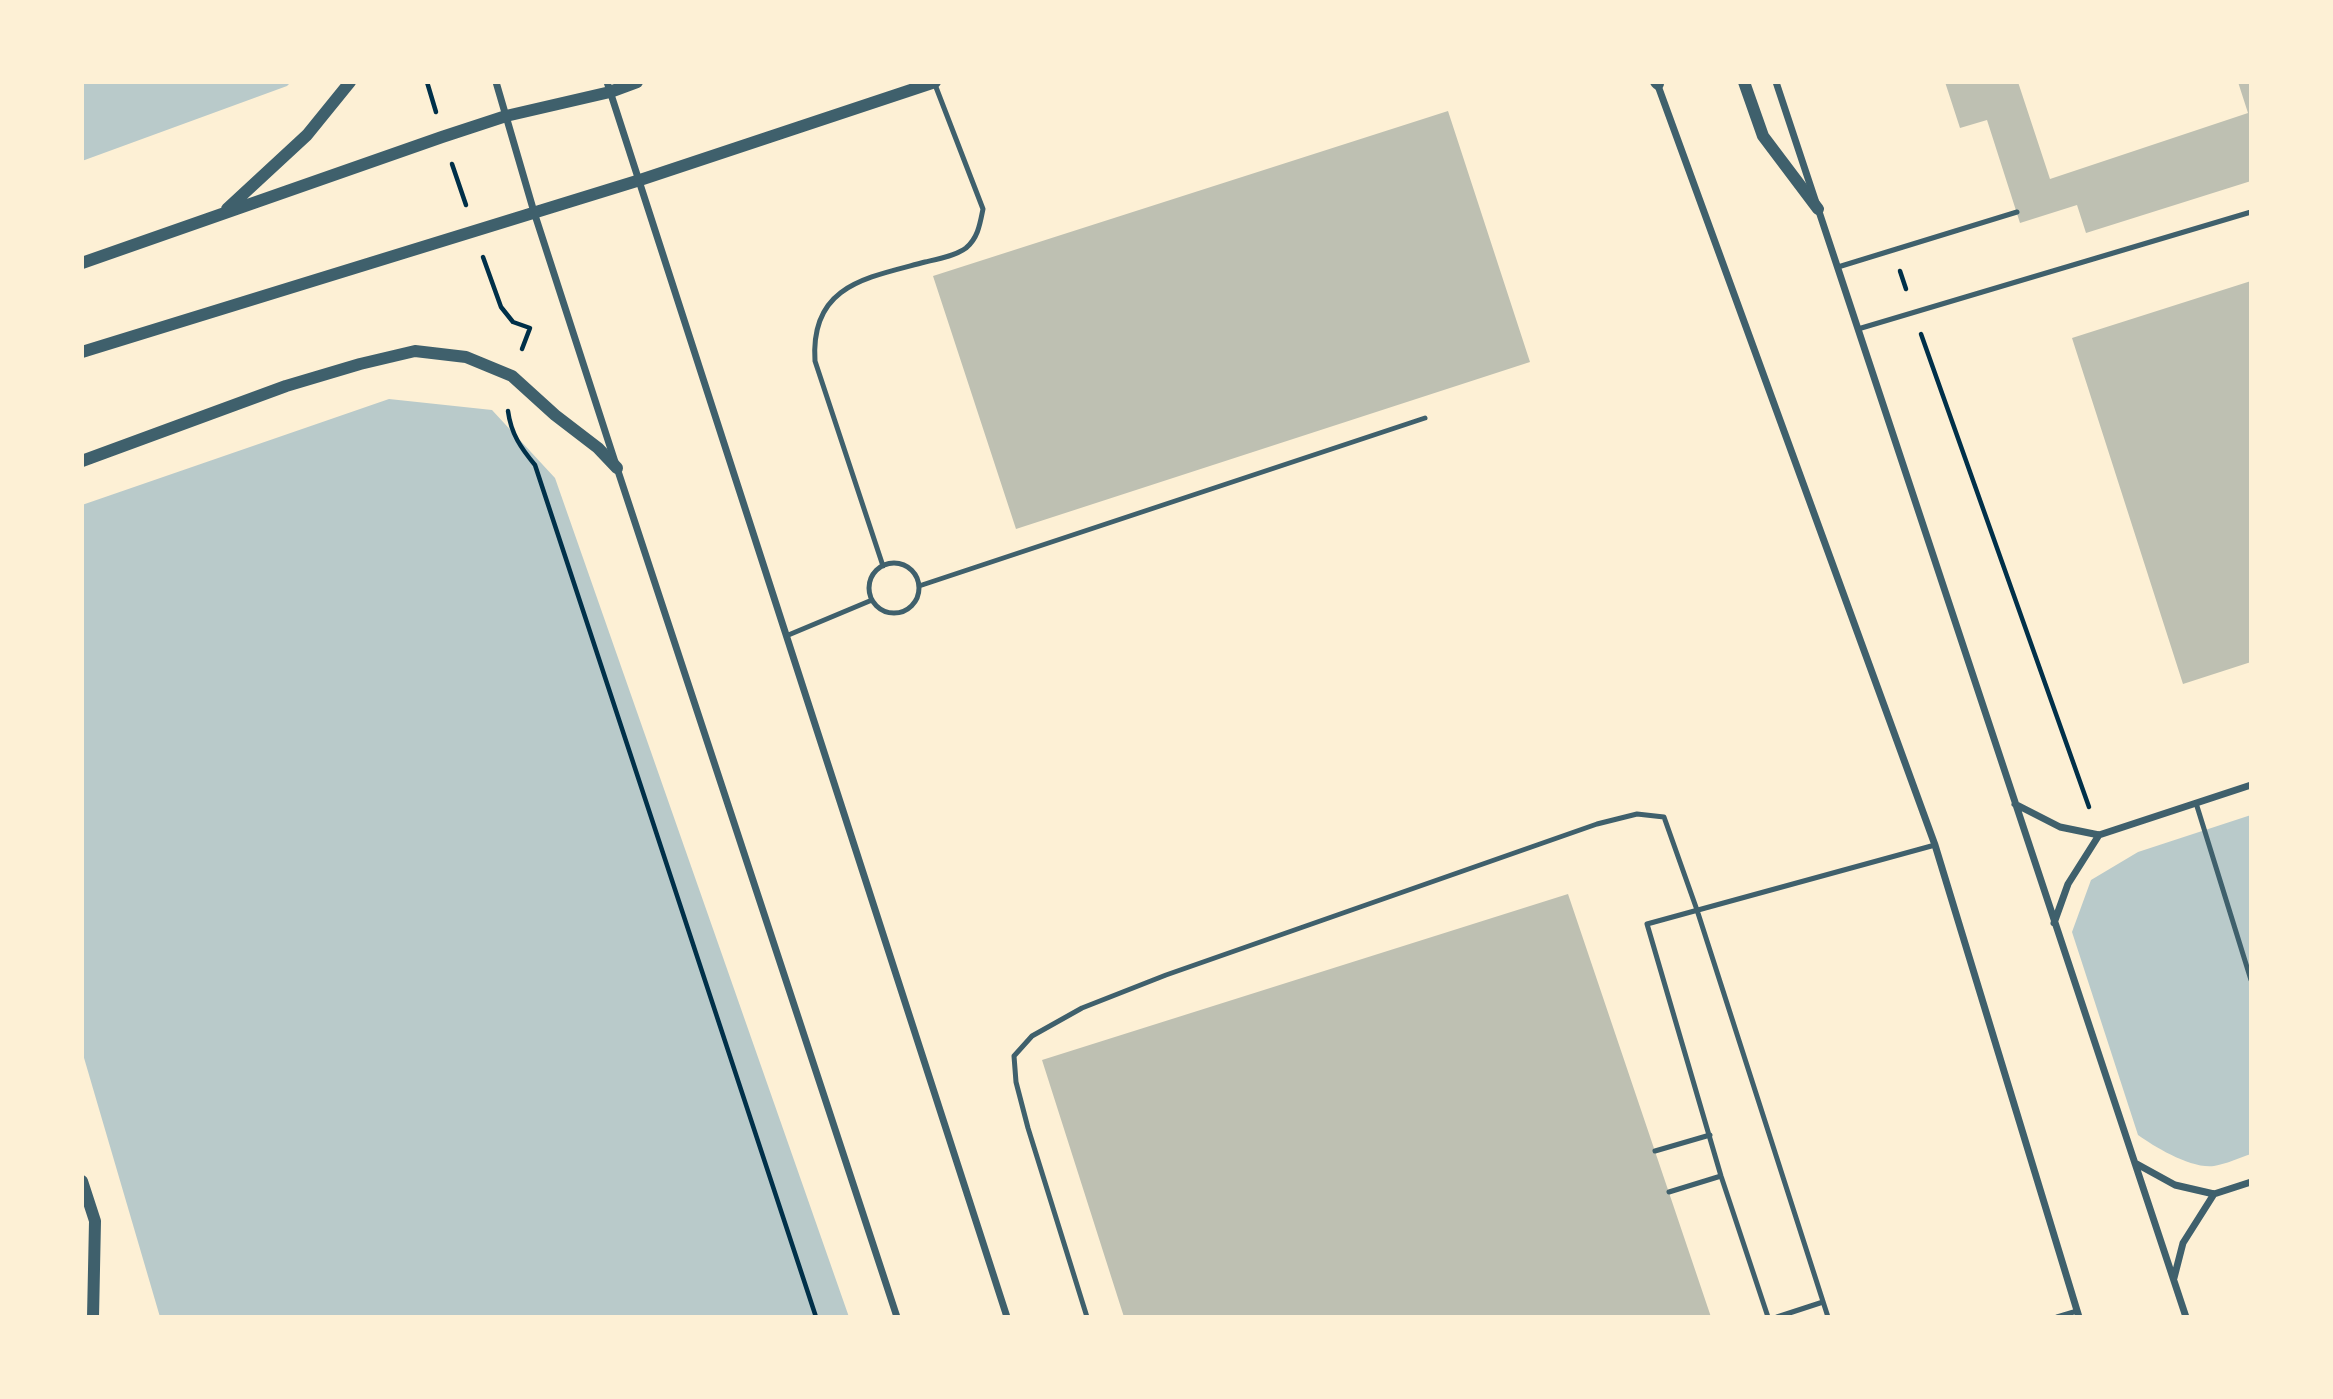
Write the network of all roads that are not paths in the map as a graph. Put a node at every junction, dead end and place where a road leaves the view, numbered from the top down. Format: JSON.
{"nodes":[{"id":1,"x":350,"y":82,"type":"edge"},
{"id":2,"x":496,"y":82,"type":"edge"},
{"id":3,"x":637,"y":82,"type":"edge"},
{"id":4,"x":935,"y":82,"type":"edge"},
{"id":5,"x":1744,"y":82,"type":"edge"},
{"id":6,"x":1776,"y":82,"type":"edge"},
{"id":7,"x":1657,"y":83,"type":"edge"},
{"id":8,"x":609,"y":87,"type":"edge"},
{"id":9,"x":506,"y":116,"type":"junction"},
{"id":10,"x":640,"y":180,"type":"junction"},
{"id":11,"x":1818,"y":209,"type":"junction"},
{"id":12,"x":534,"y":212,"type":"junction"},
{"id":13,"x":2017,"y":212,"type":"dead end"},
{"id":14,"x":2251,"y":212,"type":"edge"},
{"id":15,"x":222,"y":214,"type":"junction"},
{"id":16,"x":82,"y":263,"type":"edge"},
{"id":17,"x":1838,"y":267,"type":"junction"},
{"id":18,"x":1858,"y":329,"type":"junction"},
{"id":19,"x":85,"y":352,"type":"edge"},
{"id":20,"x":1425,"y":418,"type":"dead end"},
{"id":21,"x":82,"y":461,"type":"edge"},
{"id":22,"x":617,"y":468,"type":"junction"},
{"id":23,"x":883,"y":566,"type":"junction"},
{"id":24,"x":919,"y":586,"type":"junction"},
{"id":25,"x":872,"y":600,"type":"junction"},
{"id":26,"x":786,"y":636,"type":"junction"},
{"id":27,"x":2251,"y":785,"type":"edge"},
{"id":28,"x":2014,"y":803,"type":"junction"},
{"id":29,"x":2196,"y":803,"type":"junction"},
{"id":30,"x":2099,"y":835,"type":"junction"},
{"id":31,"x":1935,"y":845,"type":"junction"},
{"id":32,"x":1697,"y":910,"type":"junction"},
{"id":33,"x":2054,"y":923,"type":"junction"},
{"id":34,"x":2251,"y":980,"type":"edge"},
{"id":35,"x":1710,"y":1135,"type":"junction"},
{"id":36,"x":1655,"y":1151,"type":"dead end"},
{"id":37,"x":2135,"y":1163,"type":"junction"},
{"id":38,"x":1721,"y":1175,"type":"junction"},
{"id":39,"x":82,"y":1181,"type":"edge"},
{"id":40,"x":2251,"y":1182,"type":"edge"},
{"id":41,"x":1669,"y":1192,"type":"dead end"},
{"id":42,"x":2214,"y":1194,"type":"junction"},
{"id":43,"x":2173,"y":1279,"type":"junction"},
{"id":44,"x":1823,"y":1302,"type":"junction"},
{"id":45,"x":2078,"y":1314,"type":"edge"},
{"id":46,"x":93,"y":1317,"type":"edge"},
{"id":47,"x":897,"y":1317,"type":"edge"},
{"id":48,"x":1007,"y":1317,"type":"edge"},
{"id":49,"x":1087,"y":1317,"type":"edge"},
{"id":50,"x":1768,"y":1317,"type":"edge"},
{"id":51,"x":1777,"y":1317,"type":"edge"},
{"id":52,"x":1828,"y":1317,"type":"edge"},
{"id":53,"x":2057,"y":1317,"type":"edge"},
{"id":54,"x":2186,"y":1317,"type":"edge"}],
"edges":[{"from":1,"to":15,"type":"street"},
{"from":2,"to":9,"type":"street"},
{"from":3,"to":8,"type":"street"},
{"from":4,"to":10,"type":"street"},
{"from":4,"to":23,"type":"lane"},
{"from":5,"to":11,"type":"street"},
{"from":6,"to":11,"type":"street"},
{"from":7,"to":31,"type":"street"},
{"from":8,"to":9,"type":"street"},
{"from":8,"to":10,"type":"street"},
{"from":9,"to":12,"type":"street"},
{"from":9,"to":15,"type":"street"},
{"from":10,"to":12,"type":"street"},
{"from":10,"to":26,"type":"street"},
{"from":11,"to":17,"type":"street"},
{"from":12,"to":19,"type":"street"},
{"from":12,"to":22,"type":"street"},
{"from":13,"to":17,"type":"lane"},
{"from":14,"to":18,"type":"lane"},
{"from":15,"to":16,"type":"street"},
{"from":17,"to":18,"type":"street"},
{"from":18,"to":28,"type":"street"},
{"from":20,"to":24,"type":"lane"},
{"from":21,"to":22,"type":"street"},
{"from":22,"to":47,"type":"street"},
{"from":23,"to":24,"type":"lane"},
{"from":23,"to":25,"type":"lane"},
{"from":24,"to":25,"type":"lane"},
{"from":25,"to":26,"type":"lane"},
{"from":26,"to":48,"type":"street"},
{"from":27,"to":29,"type":"street"},
{"from":28,"to":30,"type":"street"},
{"from":28,"to":33,"type":"street"},
{"from":29,"to":30,"type":"street"},
{"from":29,"to":34,"type":"lane"},
{"from":30,"to":33,"type":"street"},
{"from":31,"to":32,"type":"lane"},
{"from":31,"to":45,"type":"street"},
{"from":32,"to":35,"type":"lane"},
{"from":32,"to":44,"type":"lane"},
{"from":32,"to":49,"type":"lane"},
{"from":33,"to":37,"type":"street"},
{"from":35,"to":36,"type":"lane"},
{"from":35,"to":38,"type":"lane"},
{"from":37,"to":42,"type":"street"},
{"from":37,"to":43,"type":"street"},
{"from":38,"to":41,"type":"lane"},
{"from":38,"to":50,"type":"lane"},
{"from":39,"to":46,"type":"street"},
{"from":40,"to":42,"type":"street"},
{"from":42,"to":43,"type":"street"},
{"from":43,"to":54,"type":"street"},
{"from":44,"to":51,"type":"lane"},
{"from":44,"to":52,"type":"lane"},
{"from":45,"to":53,"type":"lane"}]}
